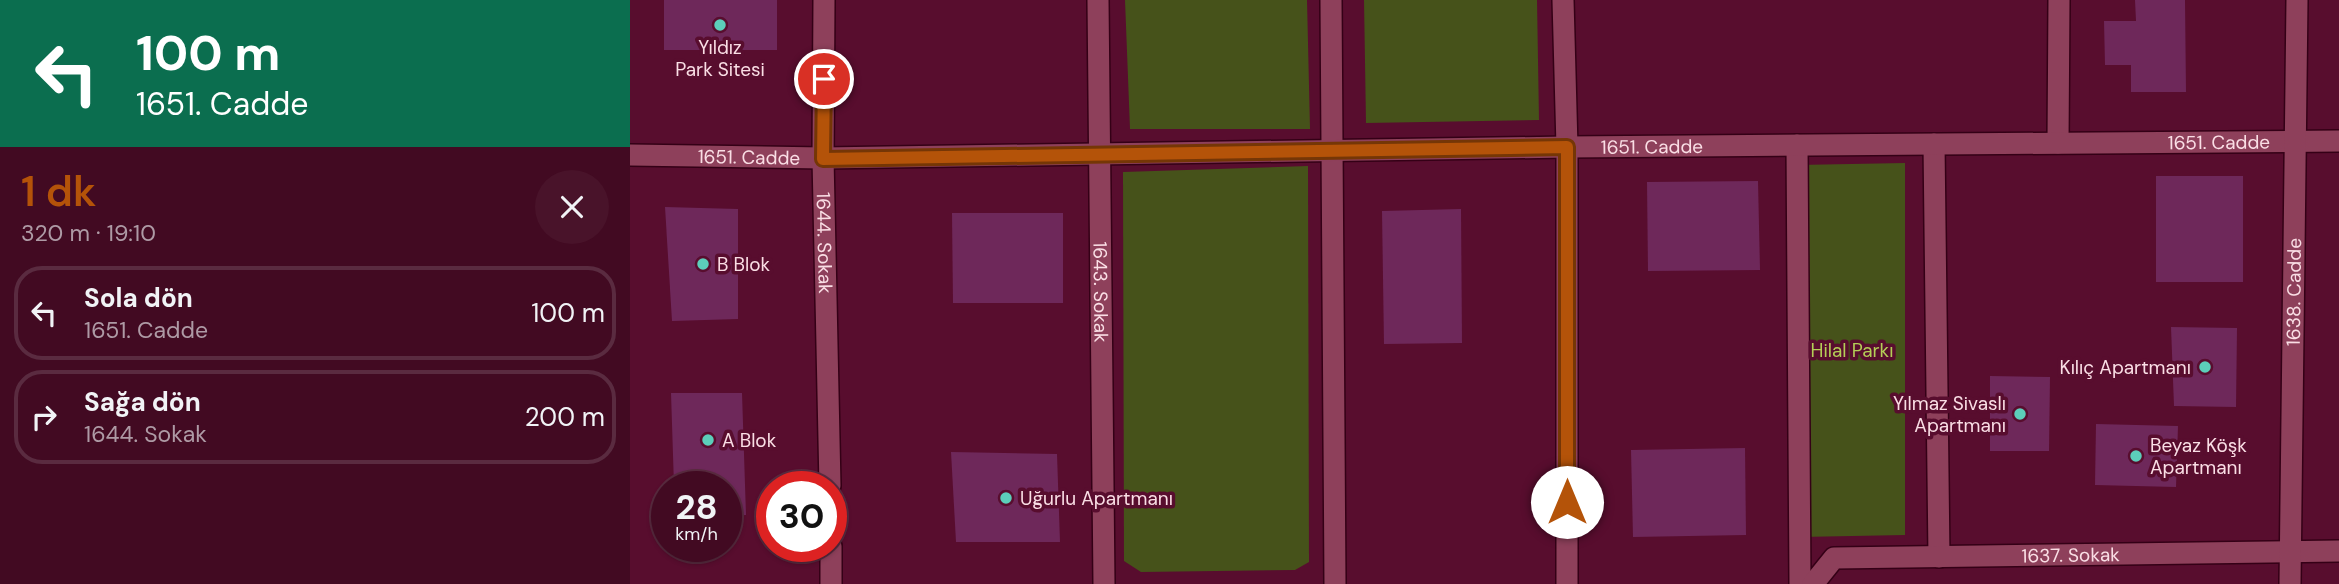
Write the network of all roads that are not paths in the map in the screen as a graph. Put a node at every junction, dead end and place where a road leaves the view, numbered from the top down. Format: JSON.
{"nodes":[{"id":1,"x":824,"y":0,"type":"edge"},
{"id":2,"x":1098,"y":0,"type":"edge"},
{"id":3,"x":1331,"y":0,"type":"edge"},
{"id":4,"x":1563,"y":0,"type":"edge"},
{"id":5,"x":2059,"y":0,"type":"edge"},
{"id":6,"x":2297,"y":0,"type":"edge"},
{"id":7,"x":2295,"y":141,"type":"junction"},
{"id":8,"x":2339,"y":141,"type":"edge"},
{"id":9,"x":2059,"y":143,"type":"junction"},
{"id":10,"x":1934,"y":144,"type":"junction"},
{"id":11,"x":1797,"y":145,"type":"junction"},
{"id":12,"x":1567,"y":147,"type":"junction"},
{"id":13,"x":1332,"y":150,"type":"junction"},
{"id":14,"x":1100,"y":154,"type":"junction"},
{"id":15,"x":630,"y":155,"type":"edge"},
{"id":16,"x":823,"y":159,"type":"junction"},
{"id":17,"x":830,"y":471,"type":"edge"},
{"id":18,"x":2290,"y":551,"type":"junction"},
{"id":19,"x":2339,"y":551,"type":"edge"},
{"id":20,"x":1939,"y":557,"type":"junction"},
{"id":21,"x":831,"y":562,"type":"edge"},
{"id":22,"x":831,"y":584,"type":"edge"},
{"id":23,"x":1104,"y":584,"type":"edge"},
{"id":24,"x":1335,"y":584,"type":"edge"},
{"id":25,"x":1567,"y":584,"type":"edge"},
{"id":26,"x":1801,"y":584,"type":"edge"},
{"id":27,"x":1813,"y":584,"type":"edge"},
{"id":28,"x":2290,"y":584,"type":"edge"}],
"edges":[{"from":1,"to":16,"type":"street","name":"1644. Sokak"},
{"from":2,"to":14,"type":"street","name":"1643. Sokak"},
{"from":3,"to":13,"type":"street"},
{"from":4,"to":12,"type":"street"},
{"from":5,"to":9,"type":"street"},
{"from":6,"to":7,"type":"street","name":"1638. Cadde"},
{"from":7,"to":8,"type":"street","name":"1651. Cadde"},
{"from":7,"to":9,"type":"street","name":"1651. Cadde"},
{"from":7,"to":18,"type":"street","name":"1638. Cadde"},
{"from":9,"to":10,"type":"street","name":"1651. Cadde"},
{"from":10,"to":11,"type":"street","name":"1651. Cadde"},
{"from":10,"to":20,"type":"street"},
{"from":11,"to":12,"type":"street","name":"1651. Cadde"},
{"from":11,"to":26,"type":"street"},
{"from":12,"to":13,"type":"street","name":"1651. Cadde"},
{"from":12,"to":25,"type":"street"},
{"from":13,"to":14,"type":"street","name":"1651. Cadde"},
{"from":13,"to":24,"type":"street"},
{"from":14,"to":16,"type":"street","name":"1651. Cadde"},
{"from":14,"to":23,"type":"street","name":"1643. Sokak"},
{"from":15,"to":16,"type":"street","name":"1651. Cadde"},
{"from":16,"to":17,"type":"street","name":"1644. Sokak"},
{"from":18,"to":19,"type":"street","name":"1637. Sokak"},
{"from":18,"to":20,"type":"street","name":"1637. Sokak"},
{"from":18,"to":28,"type":"street","name":"1638. Cadde"},
{"from":20,"to":27,"type":"street","name":"1637. Sokak"},
{"from":21,"to":22,"type":"street"}]}
